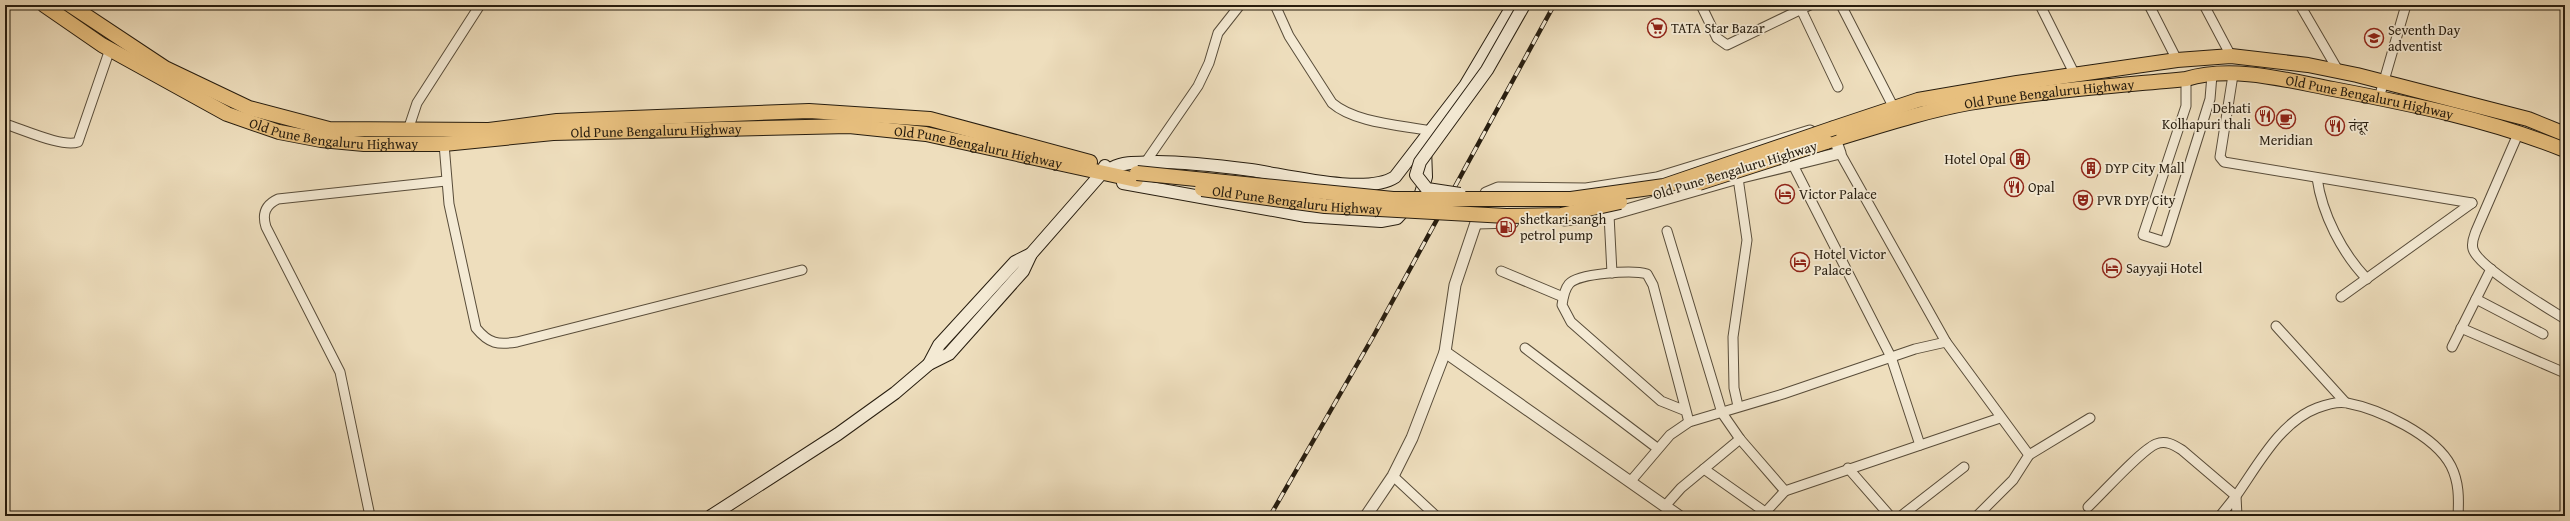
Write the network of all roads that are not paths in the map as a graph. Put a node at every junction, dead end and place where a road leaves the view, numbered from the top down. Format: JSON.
{"nodes":[{"id":1,"x":44,"y":5,"type":"edge"},
{"id":2,"x":70,"y":5,"type":"edge"},
{"id":3,"x":480,"y":5,"type":"edge"},
{"id":4,"x":1240,"y":5,"type":"edge"},
{"id":5,"x":1275,"y":5,"type":"edge"},
{"id":6,"x":1513,"y":5,"type":"edge"},
{"id":7,"x":1524,"y":5,"type":"edge"},
{"id":8,"x":1701,"y":5,"type":"edge"},
{"id":9,"x":1810,"y":5,"type":"edge"},
{"id":10,"x":1841,"y":5,"type":"edge"},
{"id":11,"x":2040,"y":5,"type":"edge"},
{"id":12,"x":2149,"y":5,"type":"edge"},
{"id":13,"x":2204,"y":5,"type":"edge"},
{"id":14,"x":2300,"y":5,"type":"edge"},
{"id":15,"x":2406,"y":5,"type":"edge"},
{"id":16,"x":1800,"y":7,"type":"edge"},
{"id":17,"x":110,"y":49,"type":"junction"},
{"id":18,"x":2231,"y":56,"type":"junction"},
{"id":19,"x":2177,"y":60,"type":"junction"},
{"id":20,"x":2339,"y":72,"type":"junction"},
{"id":21,"x":2075,"y":75,"type":"junction"},
{"id":22,"x":2212,"y":75,"type":"junction"},
{"id":23,"x":2233,"y":75,"type":"junction"},
{"id":24,"x":2186,"y":79,"type":"junction"},
{"id":25,"x":2383,"y":82,"type":"junction"},
{"id":26,"x":1838,"y":87,"type":"dead end"},
{"id":27,"x":2379,"y":98,"type":"junction"},
{"id":28,"x":1896,"y":114,"type":"junction"},
{"id":29,"x":5,"y":124,"type":"edge"},
{"id":30,"x":408,"y":130,"type":"junction"},
{"id":31,"x":2518,"y":134,"type":"junction"},
{"id":32,"x":2565,"y":134,"type":"edge"},
{"id":33,"x":1427,"y":135,"type":"junction"},
{"id":34,"x":1832,"y":136,"type":"junction"},
{"id":35,"x":444,"y":144,"type":"junction"},
{"id":36,"x":2565,"y":150,"type":"edge"},
{"id":37,"x":1840,"y":153,"type":"junction"},
{"id":38,"x":1793,"y":165,"type":"junction"},
{"id":39,"x":1107,"y":171,"type":"junction"},
{"id":40,"x":1139,"y":172,"type":"junction"},
{"id":41,"x":1738,"y":178,"type":"junction"},
{"id":42,"x":2317,"y":178,"type":"junction"},
{"id":43,"x":446,"y":181,"type":"junction"},
{"id":44,"x":1478,"y":201,"type":"junction"},
{"id":45,"x":1609,"y":215,"type":"junction"},
{"id":46,"x":1477,"y":223,"type":"junction"},
{"id":47,"x":1667,"y":231,"type":"dead end"},
{"id":48,"x":2491,"y":269,"type":"junction"},
{"id":49,"x":802,"y":270,"type":"dead end"},
{"id":50,"x":1501,"y":271,"type":"dead end"},
{"id":51,"x":1612,"y":273,"type":"junction"},
{"id":52,"x":2367,"y":279,"type":"junction"},
{"id":53,"x":1563,"y":297,"type":"junction"},
{"id":54,"x":2341,"y":297,"type":"dead end"},
{"id":55,"x":2476,"y":299,"type":"junction"},
{"id":56,"x":2565,"y":319,"type":"edge"},
{"id":57,"x":2276,"y":326,"type":"dead end"},
{"id":58,"x":2461,"y":328,"type":"junction"},
{"id":59,"x":2543,"y":334,"type":"dead end"},
{"id":60,"x":1946,"y":342,"type":"junction"},
{"id":61,"x":2452,"y":346,"type":"dead end"},
{"id":62,"x":1525,"y":348,"type":"dead end"},
{"id":63,"x":1445,"y":352,"type":"junction"},
{"id":64,"x":1891,"y":357,"type":"junction"},
{"id":65,"x":2565,"y":373,"type":"edge"},
{"id":66,"x":2345,"y":402,"type":"junction"},
{"id":67,"x":1738,"y":406,"type":"junction"},
{"id":68,"x":1686,"y":411,"type":"junction"},
{"id":69,"x":1722,"y":413,"type":"junction"},
{"id":70,"x":2000,"y":418,"type":"junction"},
{"id":71,"x":2090,"y":418,"type":"dead end"},
{"id":72,"x":1689,"y":422,"type":"junction"},
{"id":73,"x":1740,"y":439,"type":"junction"},
{"id":74,"x":1920,"y":445,"type":"junction"},
{"id":75,"x":1657,"y":448,"type":"junction"},
{"id":76,"x":2029,"y":455,"type":"junction"},
{"id":77,"x":1964,"y":467,"type":"dead end"},
{"id":78,"x":1848,"y":468,"type":"junction"},
{"id":79,"x":1704,"y":469,"type":"junction"},
{"id":80,"x":1393,"y":476,"type":"junction"},
{"id":81,"x":1630,"y":482,"type":"junction"},
{"id":82,"x":1785,"y":491,"type":"junction"},
{"id":83,"x":2236,"y":496,"type":"junction"},
{"id":84,"x":1665,"y":506,"type":"junction"},
{"id":85,"x":2088,"y":507,"type":"dead end"},
{"id":86,"x":1763,"y":514,"type":"edge"},
{"id":87,"x":370,"y":516,"type":"edge"},
{"id":88,"x":711,"y":516,"type":"edge"},
{"id":89,"x":1366,"y":516,"type":"edge"},
{"id":90,"x":1436,"y":516,"type":"edge"},
{"id":91,"x":1679,"y":516,"type":"edge"},
{"id":92,"x":1890,"y":516,"type":"edge"},
{"id":93,"x":1901,"y":516,"type":"edge"},
{"id":94,"x":1977,"y":516,"type":"edge"},
{"id":95,"x":2220,"y":516,"type":"edge"},
{"id":96,"x":2237,"y":516,"type":"edge"},
{"id":97,"x":2458,"y":516,"type":"edge"}],
"edges":[{"from":1,"to":17,"type":"main road","name":"Old Pune Bengaluru Highway"},
{"from":2,"to":30,"type":"main road","name":"Old Pune Bengaluru Highway"},
{"from":3,"to":30,"type":"street"},
{"from":4,"to":40,"type":"street"},
{"from":5,"to":33,"type":"street"},
{"from":6,"to":33,"type":"main road"},
{"from":7,"to":44,"type":"main road","bridge":true},
{"from":8,"to":16,"type":"street"},
{"from":9,"to":16,"type":"street"},
{"from":10,"to":28,"type":"street"},
{"from":11,"to":21,"type":"street"},
{"from":12,"to":19,"type":"street"},
{"from":13,"to":18,"type":"street"},
{"from":14,"to":20,"type":"street"},
{"from":15,"to":25,"type":"street"},
{"from":16,"to":26,"type":"street"},
{"from":17,"to":29,"type":"street"},
{"from":17,"to":35,"type":"main road","name":"Old Pune Bengaluru Highway"},
{"from":18,"to":19,"type":"main road","name":"Old Pune Bengaluru Highway"},
{"from":18,"to":20,"type":"main road","name":"Old Pune Bengaluru Highway"},
{"from":19,"to":21,"type":"main road","name":"Old Pune Bengaluru Highway"},
{"from":20,"to":25,"type":"main road","name":"Old Pune Bengaluru Highway"},
{"from":21,"to":28,"type":"main road","name":"Old Pune Bengaluru Highway"},
{"from":22,"to":23,"type":"main road","name":"Old Pune Bengaluru Highway"},
{"from":22,"to":24,"type":"main road","name":"Old Pune Bengaluru Highway"},
{"from":22,"to":24,"type":"street"},
{"from":23,"to":27,"type":"main road","name":"Old Pune Bengaluru Highway"},
{"from":23,"to":42,"type":"street"},
{"from":24,"to":28,"type":"main road","name":"Old Pune Bengaluru Highway"},
{"from":25,"to":27,"type":"street"},
{"from":25,"to":32,"type":"main road","name":"Old Pune Bengaluru Highway"},
{"from":27,"to":31,"type":"main road","name":"Old Pune Bengaluru Highway"},
{"from":28,"to":34,"type":"main road","name":"Old Pune Bengaluru Highway"},
{"from":30,"to":39,"type":"main road","name":"Old Pune Bengaluru Highway"},
{"from":31,"to":36,"type":"main road","name":"Old Pune Bengaluru Highway"},
{"from":31,"to":48,"type":"street"},
{"from":33,"to":39,"type":"main road"},
{"from":33,"to":40,"type":"main road"},
{"from":34,"to":37,"type":"street"},
{"from":34,"to":40,"type":"main road","name":"Old Pune Bengaluru Highway","bridge":true},
{"from":34,"to":44,"type":"main road","name":"Old Pune Bengaluru Highway","bridge":true},
{"from":34,"to":46,"type":"street"},
{"from":35,"to":39,"type":"main road","name":"Old Pune Bengaluru Highway"},
{"from":35,"to":43,"type":"street"},
{"from":37,"to":38,"type":"street"},
{"from":37,"to":60,"type":"street"},
{"from":38,"to":41,"type":"street"},
{"from":38,"to":64,"type":"street"},
{"from":39,"to":40,"type":"main road","name":"Old Pune Bengaluru Highway"},
{"from":39,"to":88,"type":"main road"},
{"from":40,"to":44,"type":"main road","name":"Old Pune Bengaluru Highway","bridge":true},
{"from":41,"to":45,"type":"street"},
{"from":41,"to":67,"type":"street"},
{"from":42,"to":52,"type":"street"},
{"from":42,"to":52,"type":"street"},
{"from":43,"to":49,"type":"street"},
{"from":43,"to":87,"type":"street"},
{"from":45,"to":46,"type":"street"},
{"from":45,"to":51,"type":"street"},
{"from":46,"to":63,"type":"street"},
{"from":47,"to":69,"type":"street"},
{"from":48,"to":55,"type":"street"},
{"from":48,"to":56,"type":"street"},
{"from":50,"to":53,"type":"street"},
{"from":51,"to":53,"type":"street"},
{"from":51,"to":68,"type":"street"},
{"from":52,"to":54,"type":"street"},
{"from":53,"to":68,"type":"street"},
{"from":55,"to":58,"type":"street"},
{"from":55,"to":59,"type":"street"},
{"from":57,"to":66,"type":"street"},
{"from":58,"to":61,"type":"street"},
{"from":58,"to":65,"type":"street"},
{"from":60,"to":64,"type":"street"},
{"from":60,"to":70,"type":"street"},
{"from":62,"to":75,"type":"street"},
{"from":63,"to":80,"type":"street"},
{"from":63,"to":81,"type":"street"},
{"from":64,"to":67,"type":"street"},
{"from":64,"to":74,"type":"street"},
{"from":66,"to":83,"type":"street"},
{"from":66,"to":97,"type":"street"},
{"from":67,"to":69,"type":"street"},
{"from":68,"to":72,"type":"street"},
{"from":69,"to":72,"type":"street"},
{"from":69,"to":73,"type":"street"},
{"from":70,"to":74,"type":"street"},
{"from":70,"to":76,"type":"street"},
{"from":71,"to":76,"type":"street"},
{"from":72,"to":75,"type":"street"},
{"from":73,"to":79,"type":"street"},
{"from":73,"to":82,"type":"street"},
{"from":74,"to":78,"type":"street"},
{"from":75,"to":81,"type":"street"},
{"from":76,"to":94,"type":"street"},
{"from":77,"to":93,"type":"street"},
{"from":78,"to":82,"type":"street"},
{"from":78,"to":92,"type":"street"},
{"from":79,"to":84,"type":"street"},
{"from":79,"to":86,"type":"street"},
{"from":80,"to":89,"type":"street"},
{"from":80,"to":90,"type":"street"},
{"from":81,"to":84,"type":"street"},
{"from":82,"to":86,"type":"street"},
{"from":83,"to":85,"type":"street"},
{"from":83,"to":95,"type":"street"},
{"from":83,"to":96,"type":"street"},
{"from":84,"to":91,"type":"street"}]}
